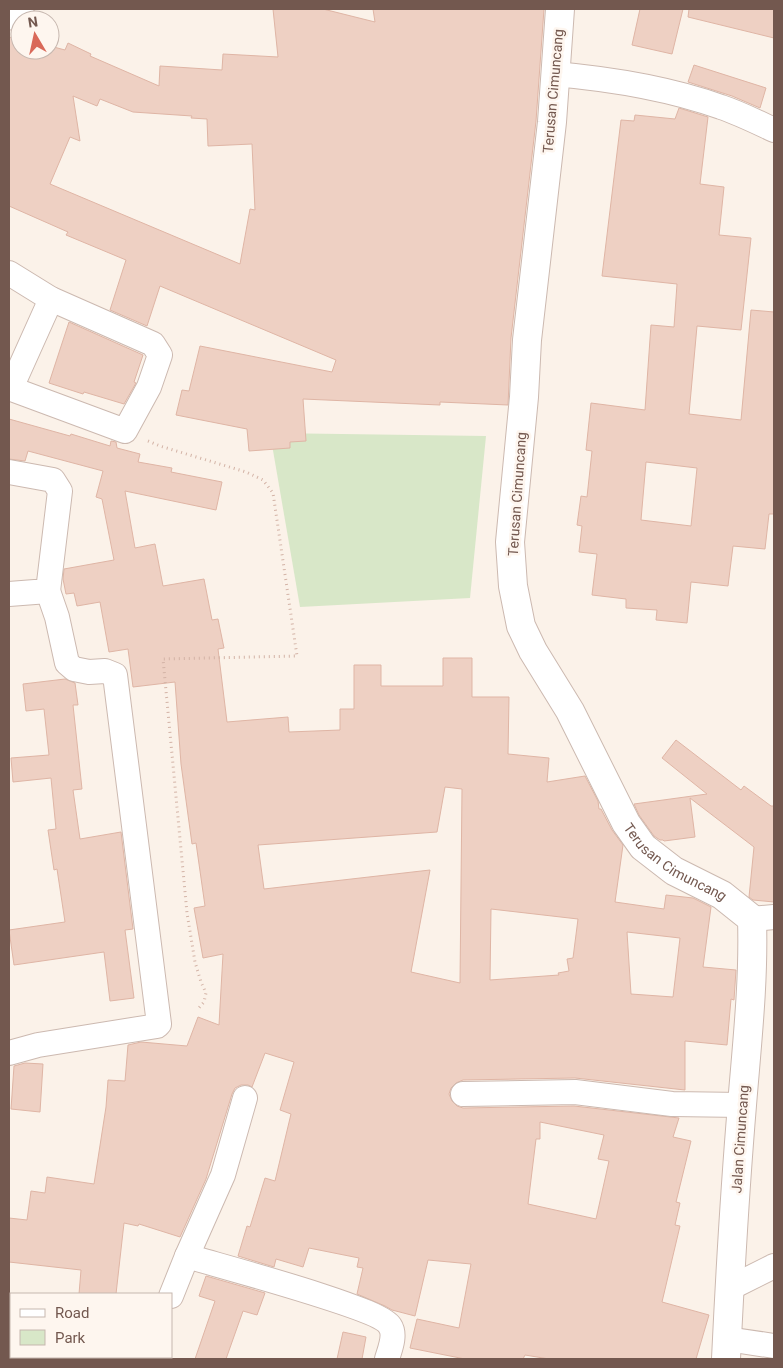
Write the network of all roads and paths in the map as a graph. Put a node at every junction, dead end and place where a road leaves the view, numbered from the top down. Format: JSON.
{"nodes":[{"id":1,"x":560,"y":9,"type":"edge"},
{"id":2,"x":555,"y":74,"type":"junction"},
{"id":3,"x":774,"y":130,"type":"edge"},
{"id":4,"x":9,"y":273,"type":"edge"},
{"id":5,"x":51,"y":299,"type":"junction"},
{"id":6,"x":10,"y":388,"type":"edge"},
{"id":7,"x":125,"y":431,"type":"junction"},
{"id":8,"x":9,"y":472,"type":"edge"},
{"id":9,"x":48,"y":591,"type":"junction"},
{"id":10,"x":9,"y":594,"type":"edge"},
{"id":11,"x":763,"y":918,"type":"edge"},
{"id":12,"x":197,"y":1010,"type":"dead end"},
{"id":13,"x":9,"y":1053,"type":"edge"},
{"id":14,"x":463,"y":1094,"type":"dead end"},
{"id":15,"x":245,"y":1098,"type":"dead end"},
{"id":16,"x":742,"y":1105,"type":"junction"},
{"id":17,"x":187,"y":1256,"type":"junction"},
{"id":18,"x":774,"y":1266,"type":"edge"},
{"id":19,"x":730,"y":1288,"type":"junction"},
{"id":20,"x":172,"y":1294,"type":"edge"},
{"id":21,"x":774,"y":1346,"type":"edge"},
{"id":22,"x":727,"y":1349,"type":"edge"},
{"id":23,"x":387,"y":1359,"type":"edge"}],
"edges":[{"from":1,"to":2,"type":"street","name":"Terusan Cimuncang"},
{"from":2,"to":3,"type":"street"},
{"from":2,"to":11,"type":"street","name":"Terusan Cimuncang"},
{"from":4,"to":5,"type":"street"},
{"from":5,"to":6,"type":"street"},
{"from":5,"to":7,"type":"street"},
{"from":6,"to":7,"type":"street"},
{"from":7,"to":12,"type":"path"},
{"from":8,"to":9,"type":"street"},
{"from":9,"to":10,"type":"street"},
{"from":9,"to":13,"type":"street"},
{"from":11,"to":16,"type":"street","name":"Jalan Cimuncang"},
{"from":14,"to":16,"type":"street"},
{"from":15,"to":17,"type":"street"},
{"from":16,"to":19,"type":"street","name":"Jalan Cimuncang"},
{"from":17,"to":20,"type":"street"},
{"from":17,"to":23,"type":"street"},
{"from":18,"to":19,"type":"street"},
{"from":19,"to":22,"type":"street","name":"Jalan Cimuncang"},
{"from":21,"to":22,"type":"street"}]}
